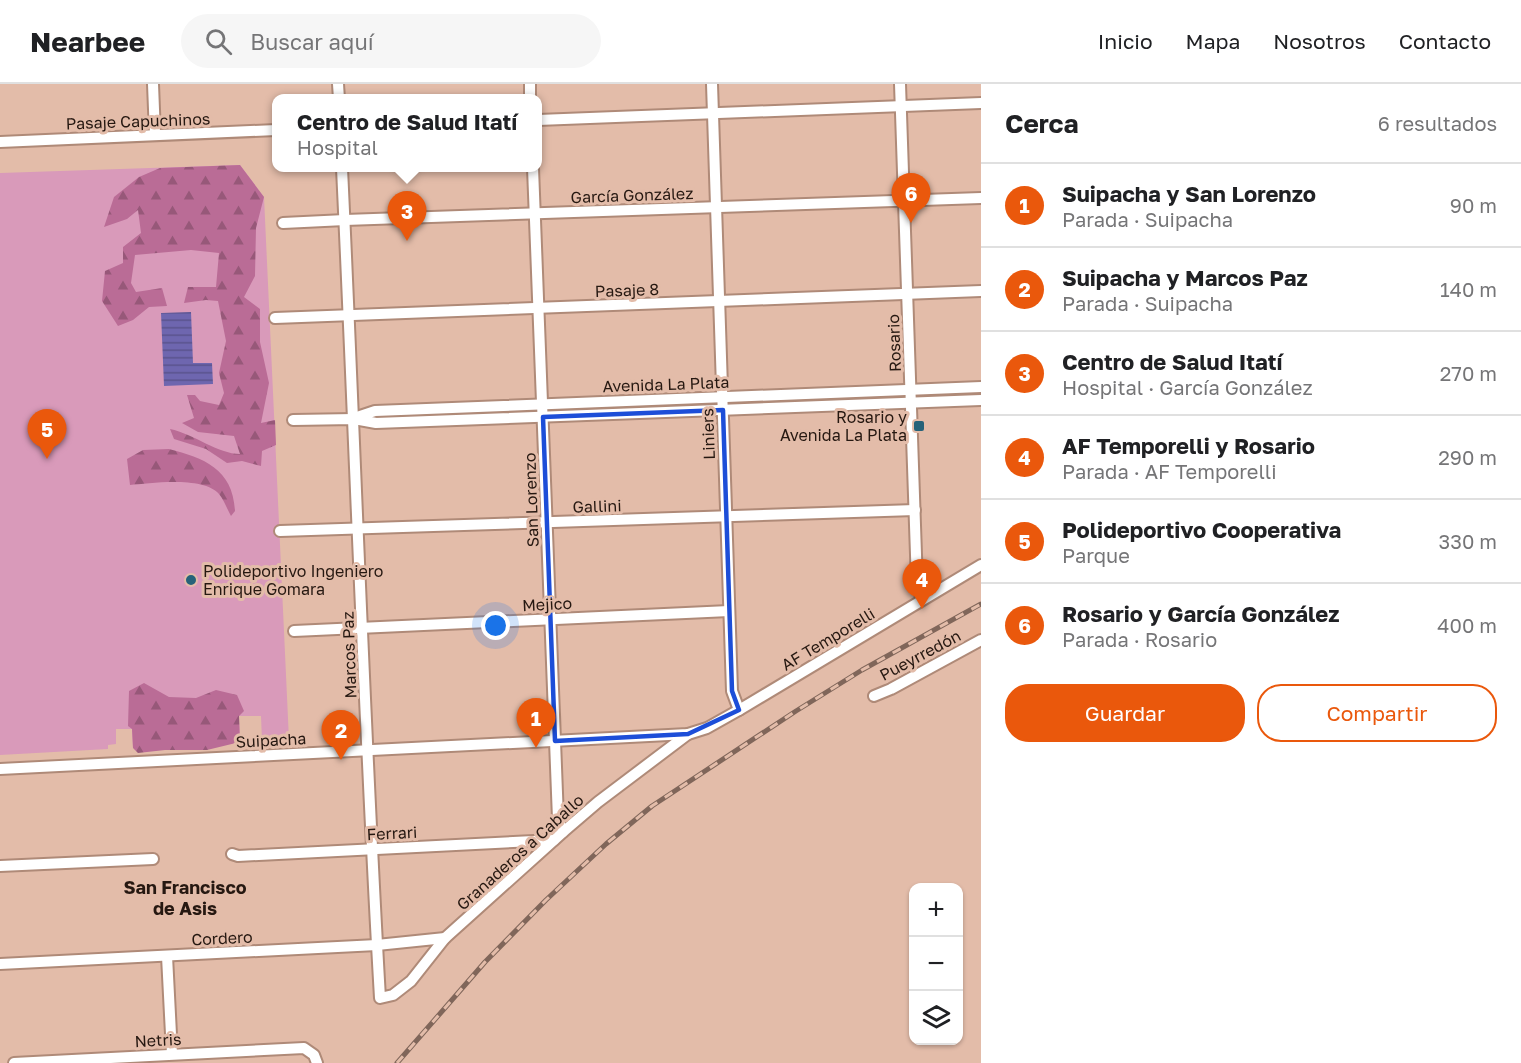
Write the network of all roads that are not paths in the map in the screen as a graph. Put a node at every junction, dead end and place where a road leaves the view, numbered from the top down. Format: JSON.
{"nodes":[{"id":1,"x":153,"y":84,"type":"edge"},
{"id":2,"x":712,"y":84,"type":"edge"},
{"id":3,"x":900,"y":84,"type":"edge"},
{"id":4,"x":981,"y":103,"type":"edge"},
{"id":5,"x":901,"y":105,"type":"junction"},
{"id":6,"x":713,"y":113,"type":"junction"},
{"id":7,"x":542,"y":120,"type":"edge"},
{"id":8,"x":272,"y":130,"type":"edge"},
{"id":9,"x":155,"y":135,"type":"junction"},
{"id":10,"x":0,"y":142,"type":"edge"},
{"id":11,"x":342,"y":172,"type":"edge"},
{"id":12,"x":533,"y":172,"type":"edge"},
{"id":13,"x":981,"y":198,"type":"edge"},
{"id":14,"x":904,"y":202,"type":"junction"},
{"id":15,"x":716,"y":208,"type":"junction"},
{"id":16,"x":535,"y":213,"type":"junction"},
{"id":17,"x":345,"y":220,"type":"junction"},
{"id":18,"x":283,"y":224,"type":"dead end"},
{"id":19,"x":981,"y":291,"type":"edge"},
{"id":20,"x":907,"y":294,"type":"junction"},
{"id":21,"x":719,"y":301,"type":"junction"},
{"id":22,"x":538,"y":308,"type":"junction"},
{"id":23,"x":349,"y":315,"type":"junction"},
{"id":24,"x":275,"y":318,"type":"dead end"},
{"id":25,"x":981,"y":387,"type":"edge"},
{"id":26,"x":910,"y":390,"type":"junction"},
{"id":27,"x":722,"y":397,"type":"junction"},
{"id":28,"x":981,"y":400,"type":"edge"},
{"id":29,"x":911,"y":403,"type":"junction"},
{"id":30,"x":542,"y":404,"type":"junction"},
{"id":31,"x":723,"y":410,"type":"junction"},
{"id":32,"x":543,"y":417,"type":"junction"},
{"id":33,"x":354,"y":418,"type":"junction"},
{"id":34,"x":293,"y":420,"type":"dead end"},
{"id":35,"x":915,"y":510,"type":"junction"},
{"id":36,"x":726,"y":516,"type":"junction"},
{"id":37,"x":547,"y":522,"type":"junction"},
{"id":38,"x":359,"y":528,"type":"junction"},
{"id":39,"x":280,"y":531,"type":"dead end"},
{"id":40,"x":981,"y":565,"type":"edge"},
{"id":41,"x":922,"y":600,"type":"junction"},
{"id":42,"x":729,"y":611,"type":"junction"},
{"id":43,"x":551,"y":619,"type":"junction"},
{"id":44,"x":363,"y":628,"type":"junction"},
{"id":45,"x":294,"y":631,"type":"dead end"},
{"id":46,"x":981,"y":640,"type":"edge"},
{"id":47,"x":874,"y":696,"type":"dead end"},
{"id":48,"x":739,"y":710,"type":"junction"},
{"id":49,"x":688,"y":734,"type":"junction"},
{"id":50,"x":555,"y":741,"type":"junction"},
{"id":51,"x":366,"y":750,"type":"junction"},
{"id":52,"x":0,"y":769,"type":"edge"},
{"id":53,"x":563,"y":832,"type":"junction"},
{"id":54,"x":554,"y":840,"type":"junction"},
{"id":55,"x":372,"y":849,"type":"junction"},
{"id":56,"x":232,"y":854,"type":"dead end"},
{"id":57,"x":153,"y":859,"type":"dead end"},
{"id":58,"x":0,"y":866,"type":"edge"},
{"id":59,"x":445,"y":938,"type":"junction"},
{"id":60,"x":377,"y":945,"type":"junction"},
{"id":61,"x":167,"y":956,"type":"junction"},
{"id":62,"x":0,"y":964,"type":"edge"},
{"id":63,"x":380,"y":999,"type":"joint"},
{"id":64,"x":172,"y":1054,"type":"junction"},
{"id":65,"x":14,"y":1063,"type":"edge"},
{"id":66,"x":317,"y":1063,"type":"edge"}],
"edges":[{"from":1,"to":9,"type":"street"},
{"from":2,"to":6,"type":"street","name":"Liniers"},
{"from":3,"to":5,"type":"street","name":"Rosario"},
{"from":4,"to":5,"type":"street"},
{"from":5,"to":6,"type":"street"},
{"from":5,"to":14,"type":"street","name":"Rosario"},
{"from":6,"to":7,"type":"street"},
{"from":6,"to":15,"type":"street","name":"Liniers"},
{"from":8,"to":9,"type":"street","name":"Pasaje Capuchinos"},
{"from":9,"to":10,"type":"street","name":"Pasaje Capuchinos"},
{"from":11,"to":17,"type":"street","name":"Marcos Paz"},
{"from":12,"to":16,"type":"street","name":"San Lorenzo"},
{"from":13,"to":14,"type":"street","name":"García González"},
{"from":14,"to":15,"type":"street","name":"García González"},
{"from":14,"to":20,"type":"street","name":"Rosario"},
{"from":15,"to":16,"type":"street","name":"García González"},
{"from":15,"to":21,"type":"street","name":"Liniers"},
{"from":16,"to":17,"type":"street","name":"García González"},
{"from":16,"to":22,"type":"street","name":"San Lorenzo"},
{"from":17,"to":18,"type":"street","name":"García González"},
{"from":17,"to":23,"type":"street","name":"Marcos Paz"},
{"from":19,"to":20,"type":"street","name":"Pasaje 8"},
{"from":20,"to":21,"type":"street","name":"Pasaje 8"},
{"from":20,"to":26,"type":"street","name":"Rosario"},
{"from":21,"to":22,"type":"street","name":"Pasaje 8"},
{"from":21,"to":27,"type":"street","name":"Liniers"},
{"from":22,"to":23,"type":"street","name":"Pasaje 8"},
{"from":22,"to":30,"type":"street","name":"San Lorenzo"},
{"from":23,"to":24,"type":"street","name":"Pasaje 8"},
{"from":23,"to":33,"type":"street","name":"Marcos Paz"},
{"from":25,"to":26,"type":"street","name":"Avenida La Plata"},
{"from":26,"to":27,"type":"street","name":"Avenida La Plata"},
{"from":26,"to":29,"type":"street","name":"Rosario"},
{"from":27,"to":30,"type":"street","name":"Avenida La Plata"},
{"from":27,"to":31,"type":"street","name":"Liniers"},
{"from":28,"to":29,"type":"street","name":"Avenida La Plata"},
{"from":29,"to":31,"type":"street","name":"Avenida La Plata"},
{"from":29,"to":35,"type":"street","name":"Rosario"},
{"from":30,"to":32,"type":"street","name":"San Lorenzo"},
{"from":30,"to":33,"type":"street","name":"Avenida La Plata"},
{"from":31,"to":32,"type":"street","name":"Avenida La Plata"},
{"from":31,"to":36,"type":"street","name":"Liniers"},
{"from":32,"to":33,"type":"street","name":"Avenida La Plata"},
{"from":32,"to":37,"type":"street","name":"San Lorenzo"},
{"from":33,"to":34,"type":"street","name":"Avenida La Plata"},
{"from":33,"to":38,"type":"street","name":"Marcos Paz"},
{"from":35,"to":36,"type":"street","name":"Gallini"},
{"from":35,"to":41,"type":"street","name":"Rosario"},
{"from":36,"to":37,"type":"street","name":"Gallini"},
{"from":36,"to":42,"type":"street","name":"Liniers"},
{"from":37,"to":38,"type":"street","name":"Gallini"},
{"from":37,"to":43,"type":"street","name":"San Lorenzo"},
{"from":38,"to":39,"type":"street","name":"Gallini"},
{"from":38,"to":44,"type":"street","name":"Marcos Paz"},
{"from":40,"to":41,"type":"street","name":"AF Temporelli"},
{"from":41,"to":48,"type":"street","name":"AF Temporelli"},
{"from":42,"to":43,"type":"street","name":"Mejico"},
{"from":42,"to":48,"type":"street","name":"Liniers"},
{"from":43,"to":44,"type":"street","name":"Mejico"},
{"from":43,"to":50,"type":"street","name":"San Lorenzo"},
{"from":44,"to":45,"type":"street","name":"Mejico"},
{"from":44,"to":51,"type":"street","name":"Marcos Paz"},
{"from":46,"to":47,"type":"street","name":"Pueyrredón"},
{"from":48,"to":49,"type":"street","name":"AF Temporelli"},
{"from":49,"to":50,"type":"street","name":"Suipacha"},
{"from":49,"to":53,"type":"street","name":"Granaderos a Caballo"},
{"from":50,"to":51,"type":"street","name":"Suipacha"},
{"from":50,"to":53,"type":"street","name":"San Lorenzo"},
{"from":51,"to":52,"type":"street","name":"Suipacha"},
{"from":51,"to":55,"type":"street","name":"Marcos Paz"},
{"from":53,"to":54,"type":"street","name":"Granaderos a Caballo"},
{"from":54,"to":55,"type":"street","name":"Ferrari"},
{"from":54,"to":59,"type":"street","name":"Granaderos a Caballo"},
{"from":55,"to":56,"type":"street","name":"Ferrari"},
{"from":55,"to":60,"type":"street","name":"Marcos Paz"},
{"from":57,"to":58,"type":"street"},
{"from":59,"to":60,"type":"street","name":"Cordero"},
{"from":59,"to":63,"type":"street","name":"Granaderos a Caballo"},
{"from":60,"to":61,"type":"street","name":"Cordero"},
{"from":60,"to":63,"type":"street","name":"Marcos Paz"},
{"from":61,"to":62,"type":"street","name":"Cordero"},
{"from":61,"to":64,"type":"street"},
{"from":64,"to":65,"type":"street","name":"Netris"},
{"from":64,"to":66,"type":"street","name":"Netris"}]}
